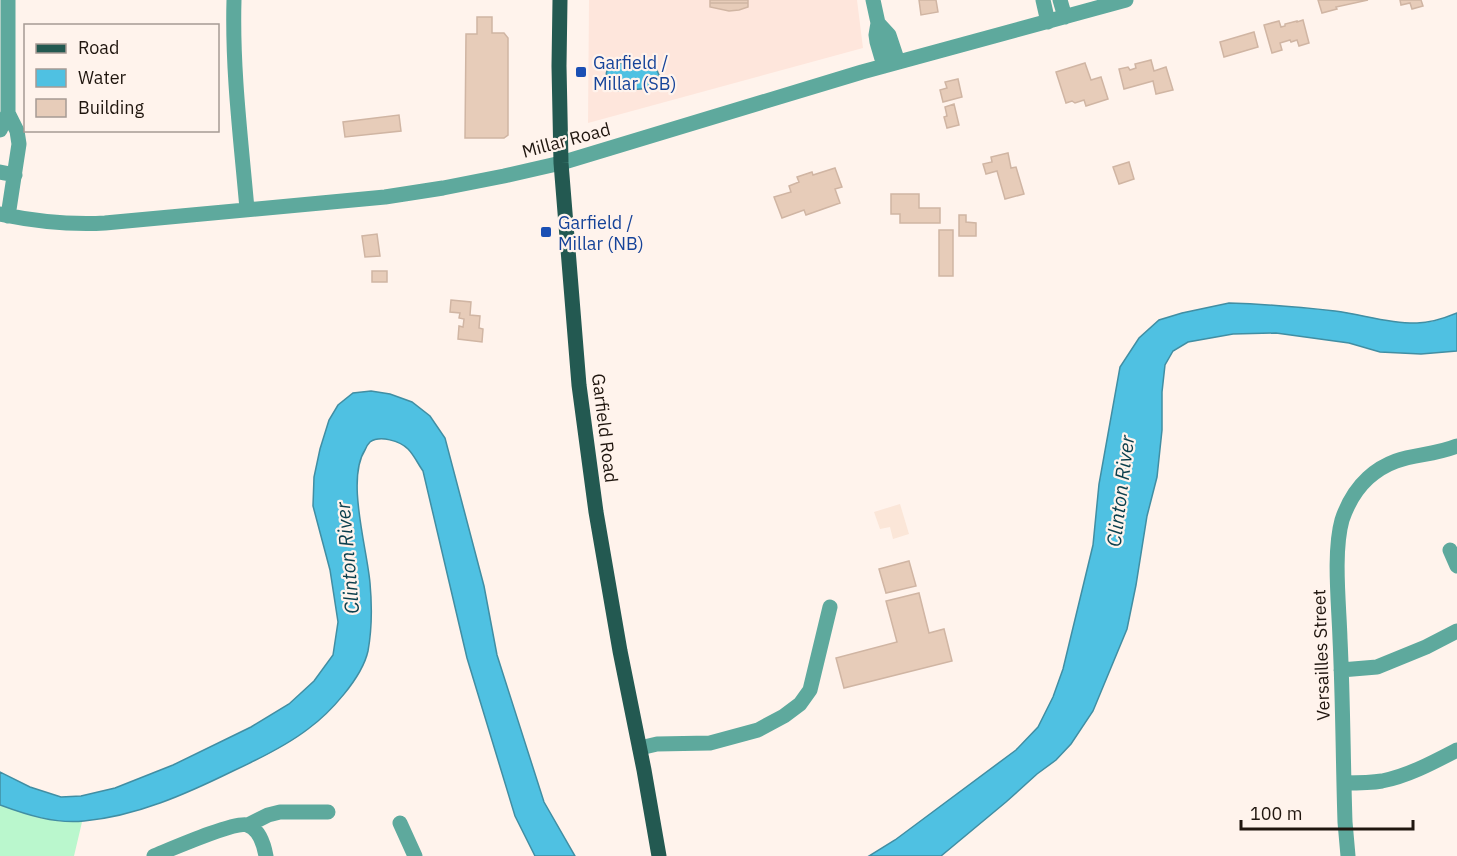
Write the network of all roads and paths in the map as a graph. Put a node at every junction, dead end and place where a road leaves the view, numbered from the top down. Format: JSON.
{"nodes":[{"id":1,"x":8,"y":0,"type":"edge"},
{"id":2,"x":234,"y":0,"type":"edge"},
{"id":3,"x":560,"y":0,"type":"edge"},
{"id":4,"x":873,"y":0,"type":"edge"},
{"id":5,"x":1043,"y":0,"type":"edge"},
{"id":6,"x":1060,"y":0,"type":"edge"},
{"id":7,"x":1126,"y":0,"type":"edge"},
{"id":8,"x":1065,"y":17,"type":"junction"},
{"id":9,"x":1048,"y":22,"type":"junction"},
{"id":10,"x":891,"y":64,"type":"junction"},
{"id":11,"x":8,"y":113,"type":"junction"},
{"id":12,"x":0,"y":130,"type":"edge"},
{"id":13,"x":561,"y":163,"type":"junction"},
{"id":14,"x":8,"y":174,"type":"edge"},
{"id":15,"x":247,"y":209,"type":"junction"},
{"id":16,"x":4,"y":215,"type":"edge"},
{"id":17,"x":1457,"y":446,"type":"edge"},
{"id":18,"x":1450,"y":550,"type":"dead end"},
{"id":19,"x":1457,"y":566,"type":"edge"},
{"id":20,"x":830,"y":607,"type":"dead end"},
{"id":21,"x":1457,"y":631,"type":"edge"},
{"id":22,"x":1341,"y":670,"type":"junction"},
{"id":23,"x":639,"y":748,"type":"junction"},
{"id":24,"x":1457,"y":750,"type":"edge"},
{"id":25,"x":1344,"y":783,"type":"junction"},
{"id":26,"x":328,"y":812,"type":"dead end"},
{"id":27,"x":400,"y":823,"type":"dead end"},
{"id":28,"x":248,"y":825,"type":"junction"},
{"id":29,"x":154,"y":856,"type":"edge"},
{"id":30,"x":267,"y":856,"type":"edge"},
{"id":31,"x":415,"y":856,"type":"edge"},
{"id":32,"x":658,"y":856,"type":"edge"},
{"id":33,"x":1348,"y":856,"type":"edge"}],
"edges":[{"from":1,"to":11,"type":"street"},
{"from":2,"to":15,"type":"street"},
{"from":3,"to":13,"type":"main road","name":"Garfield Road"},
{"from":4,"to":10,"type":"street"},
{"from":5,"to":9,"type":"street"},
{"from":6,"to":8,"type":"street"},
{"from":7,"to":8,"type":"street","name":"Millar Road"},
{"from":8,"to":9,"type":"street","name":"Millar Road"},
{"from":9,"to":10,"type":"street","name":"Millar Road"},
{"from":10,"to":13,"type":"street","name":"Millar Road"},
{"from":11,"to":12,"type":"street"},
{"from":11,"to":14,"type":"street"},
{"from":13,"to":15,"type":"street","name":"Millar Road"},
{"from":13,"to":23,"type":"main road","name":"Garfield Road"},
{"from":14,"to":16,"type":"street"},
{"from":15,"to":16,"type":"street","name":"Millar Road"},
{"from":17,"to":22,"type":"street","name":"Versailles Street"},
{"from":18,"to":19,"type":"street"},
{"from":20,"to":23,"type":"street"},
{"from":21,"to":22,"type":"street"},
{"from":22,"to":25,"type":"street","name":"Versailles Street"},
{"from":23,"to":32,"type":"main road","name":"Garfield Road"},
{"from":24,"to":25,"type":"street"},
{"from":25,"to":33,"type":"street","name":"Versailles Street"},
{"from":26,"to":28,"type":"street"},
{"from":27,"to":31,"type":"street"},
{"from":28,"to":29,"type":"street"},
{"from":28,"to":30,"type":"street"}]}
